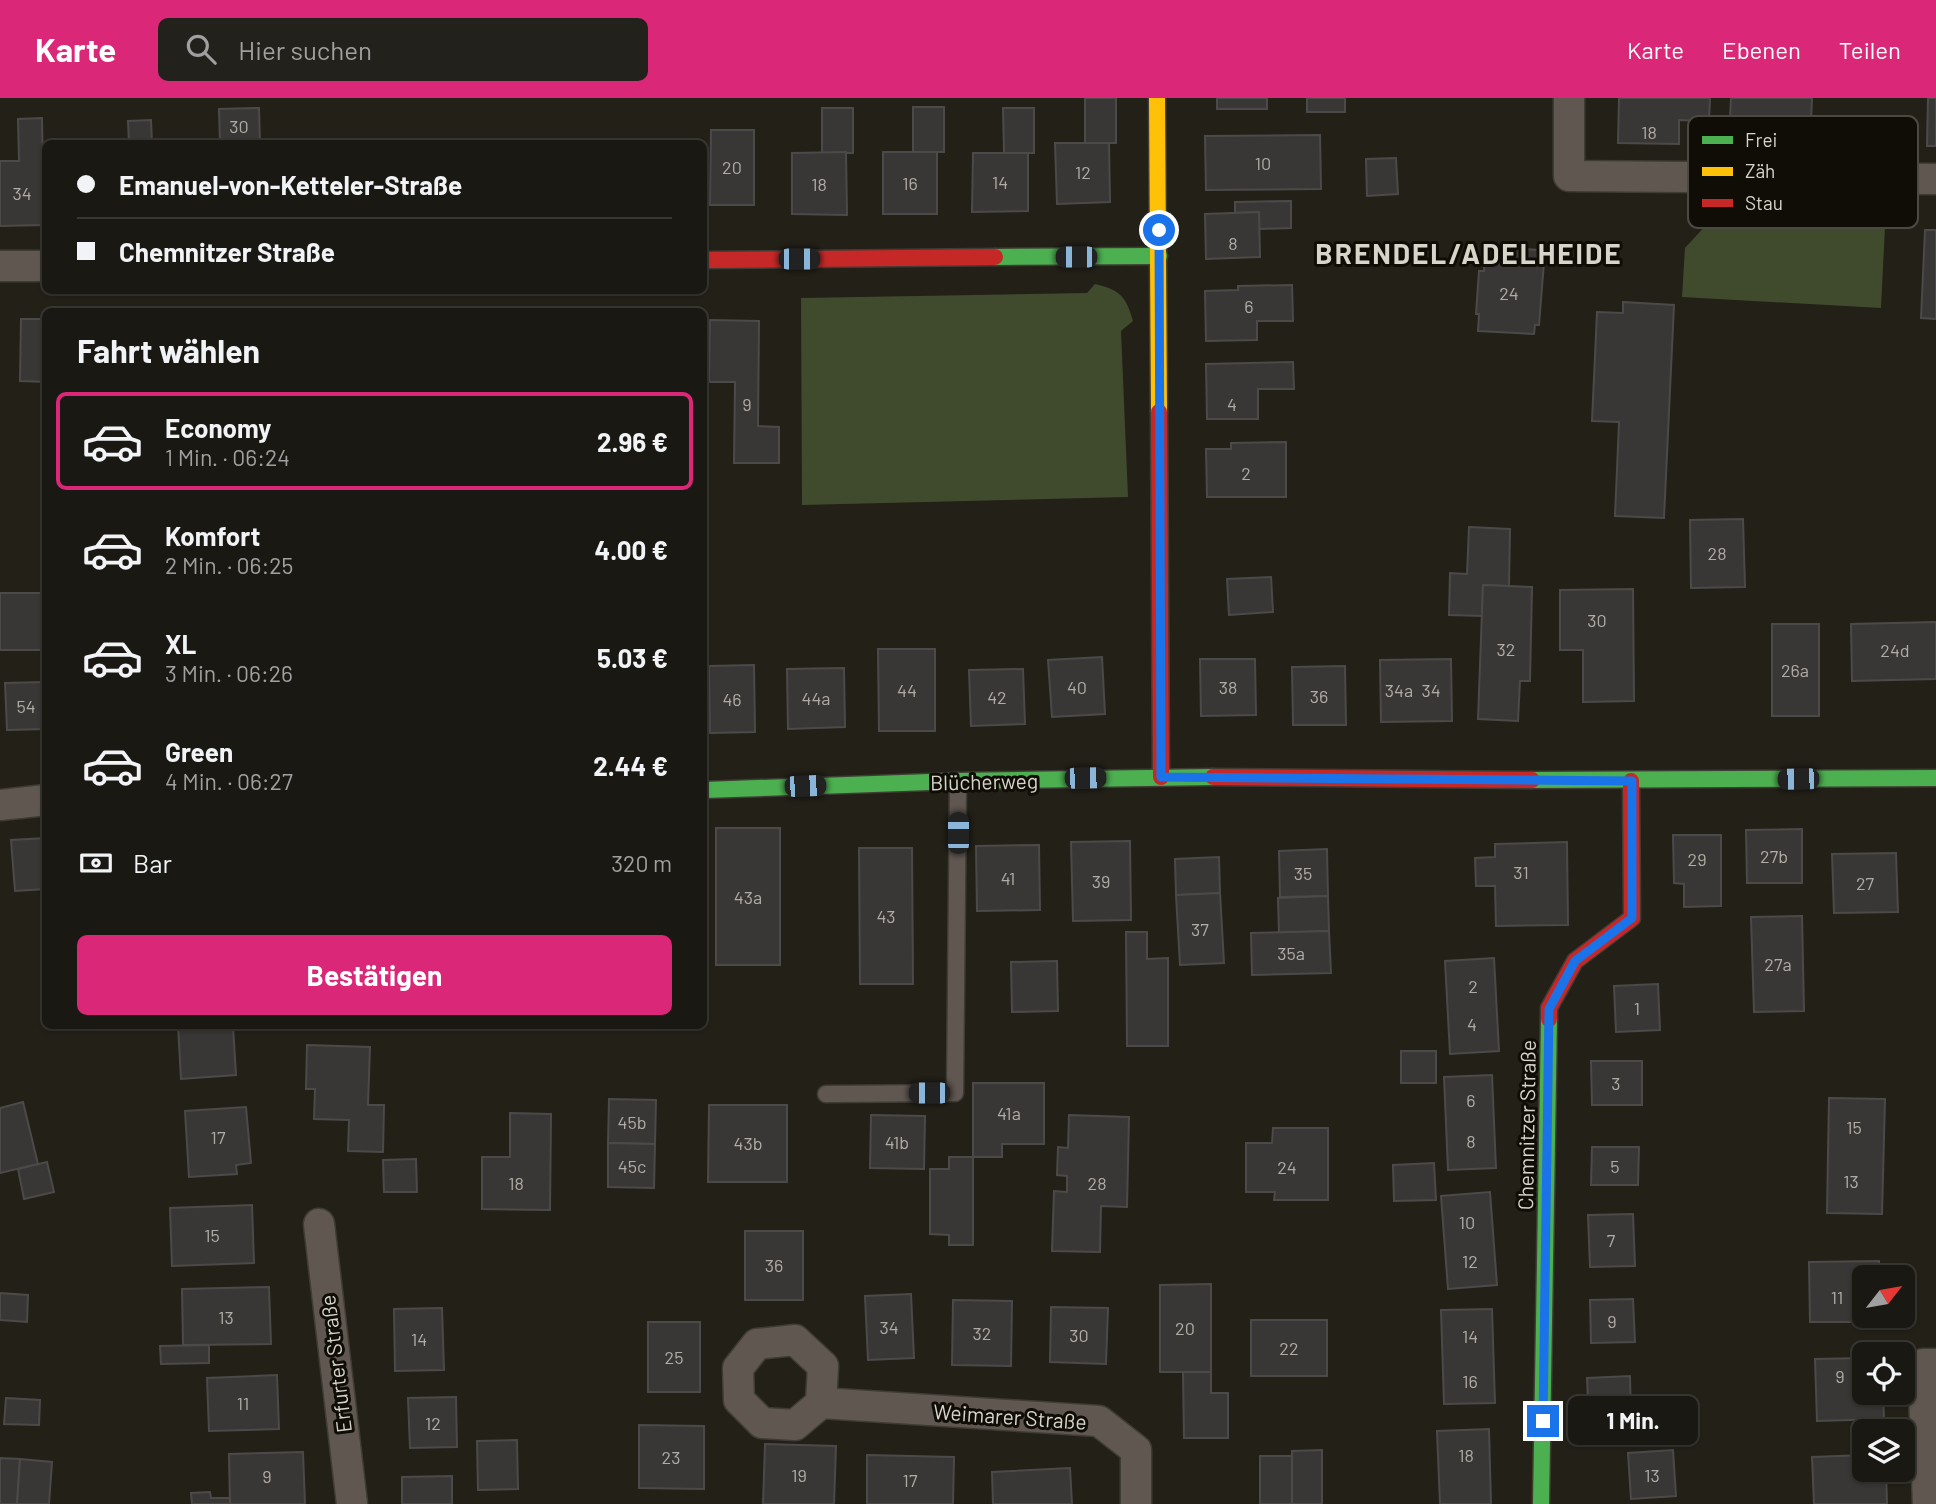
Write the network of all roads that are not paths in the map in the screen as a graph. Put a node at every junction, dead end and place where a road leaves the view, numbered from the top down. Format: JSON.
{"nodes":[{"id":1,"x":1157,"y":98,"type":"edge"},
{"id":2,"x":1569,"y":98,"type":"edge"},
{"id":3,"x":1688,"y":177,"type":"edge"},
{"id":4,"x":1918,"y":178,"type":"edge"},
{"id":5,"x":1936,"y":178,"type":"edge"},
{"id":6,"x":1159,"y":256,"type":"junction"},
{"id":7,"x":707,"y":260,"type":"edge"},
{"id":8,"x":0,"y":266,"type":"edge"},
{"id":9,"x":42,"y":266,"type":"edge"},
{"id":10,"x":1161,"y":777,"type":"junction"},
{"id":11,"x":1936,"y":778,"type":"edge"},
{"id":12,"x":958,"y":780,"type":"junction"},
{"id":13,"x":1632,"y":781,"type":"junction"},
{"id":14,"x":707,"y":790,"type":"edge"},
{"id":15,"x":42,"y":800,"type":"edge"},
{"id":16,"x":0,"y":805,"type":"edge"},
{"id":17,"x":826,"y":1094,"type":"dead end"},
{"id":18,"x":319,"y":1224,"type":"dead end"},
{"id":19,"x":1936,"y":1364,"type":"edge"},
{"id":20,"x":821,"y":1404,"type":"dead end"},
{"id":21,"x":352,"y":1504,"type":"edge"},
{"id":22,"x":1136,"y":1504,"type":"edge"},
{"id":23,"x":1541,"y":1504,"type":"edge"},
{"id":24,"x":1928,"y":1504,"type":"edge"}],
"edges":[{"from":1,"to":6,"type":"street"},
{"from":2,"to":3,"type":"street"},
{"from":4,"to":5,"type":"street"},
{"from":6,"to":7,"type":"street"},
{"from":6,"to":10,"type":"street"},
{"from":8,"to":9,"type":"street"},
{"from":10,"to":12,"type":"street","name":"Blücherweg"},
{"from":10,"to":13,"type":"street","name":"Blücherweg"},
{"from":11,"to":13,"type":"street","name":"Blücherweg"},
{"from":12,"to":14,"type":"street","name":"Blücherweg"},
{"from":12,"to":17,"type":"lane"},
{"from":13,"to":23,"type":"street","name":"Chemnitzer Straße"},
{"from":15,"to":16,"type":"street"},
{"from":18,"to":21,"type":"street","name":"Erfurter Straße"},
{"from":19,"to":24,"type":"street"},
{"from":20,"to":22,"type":"street","name":"Weimarer Straße"}]}
